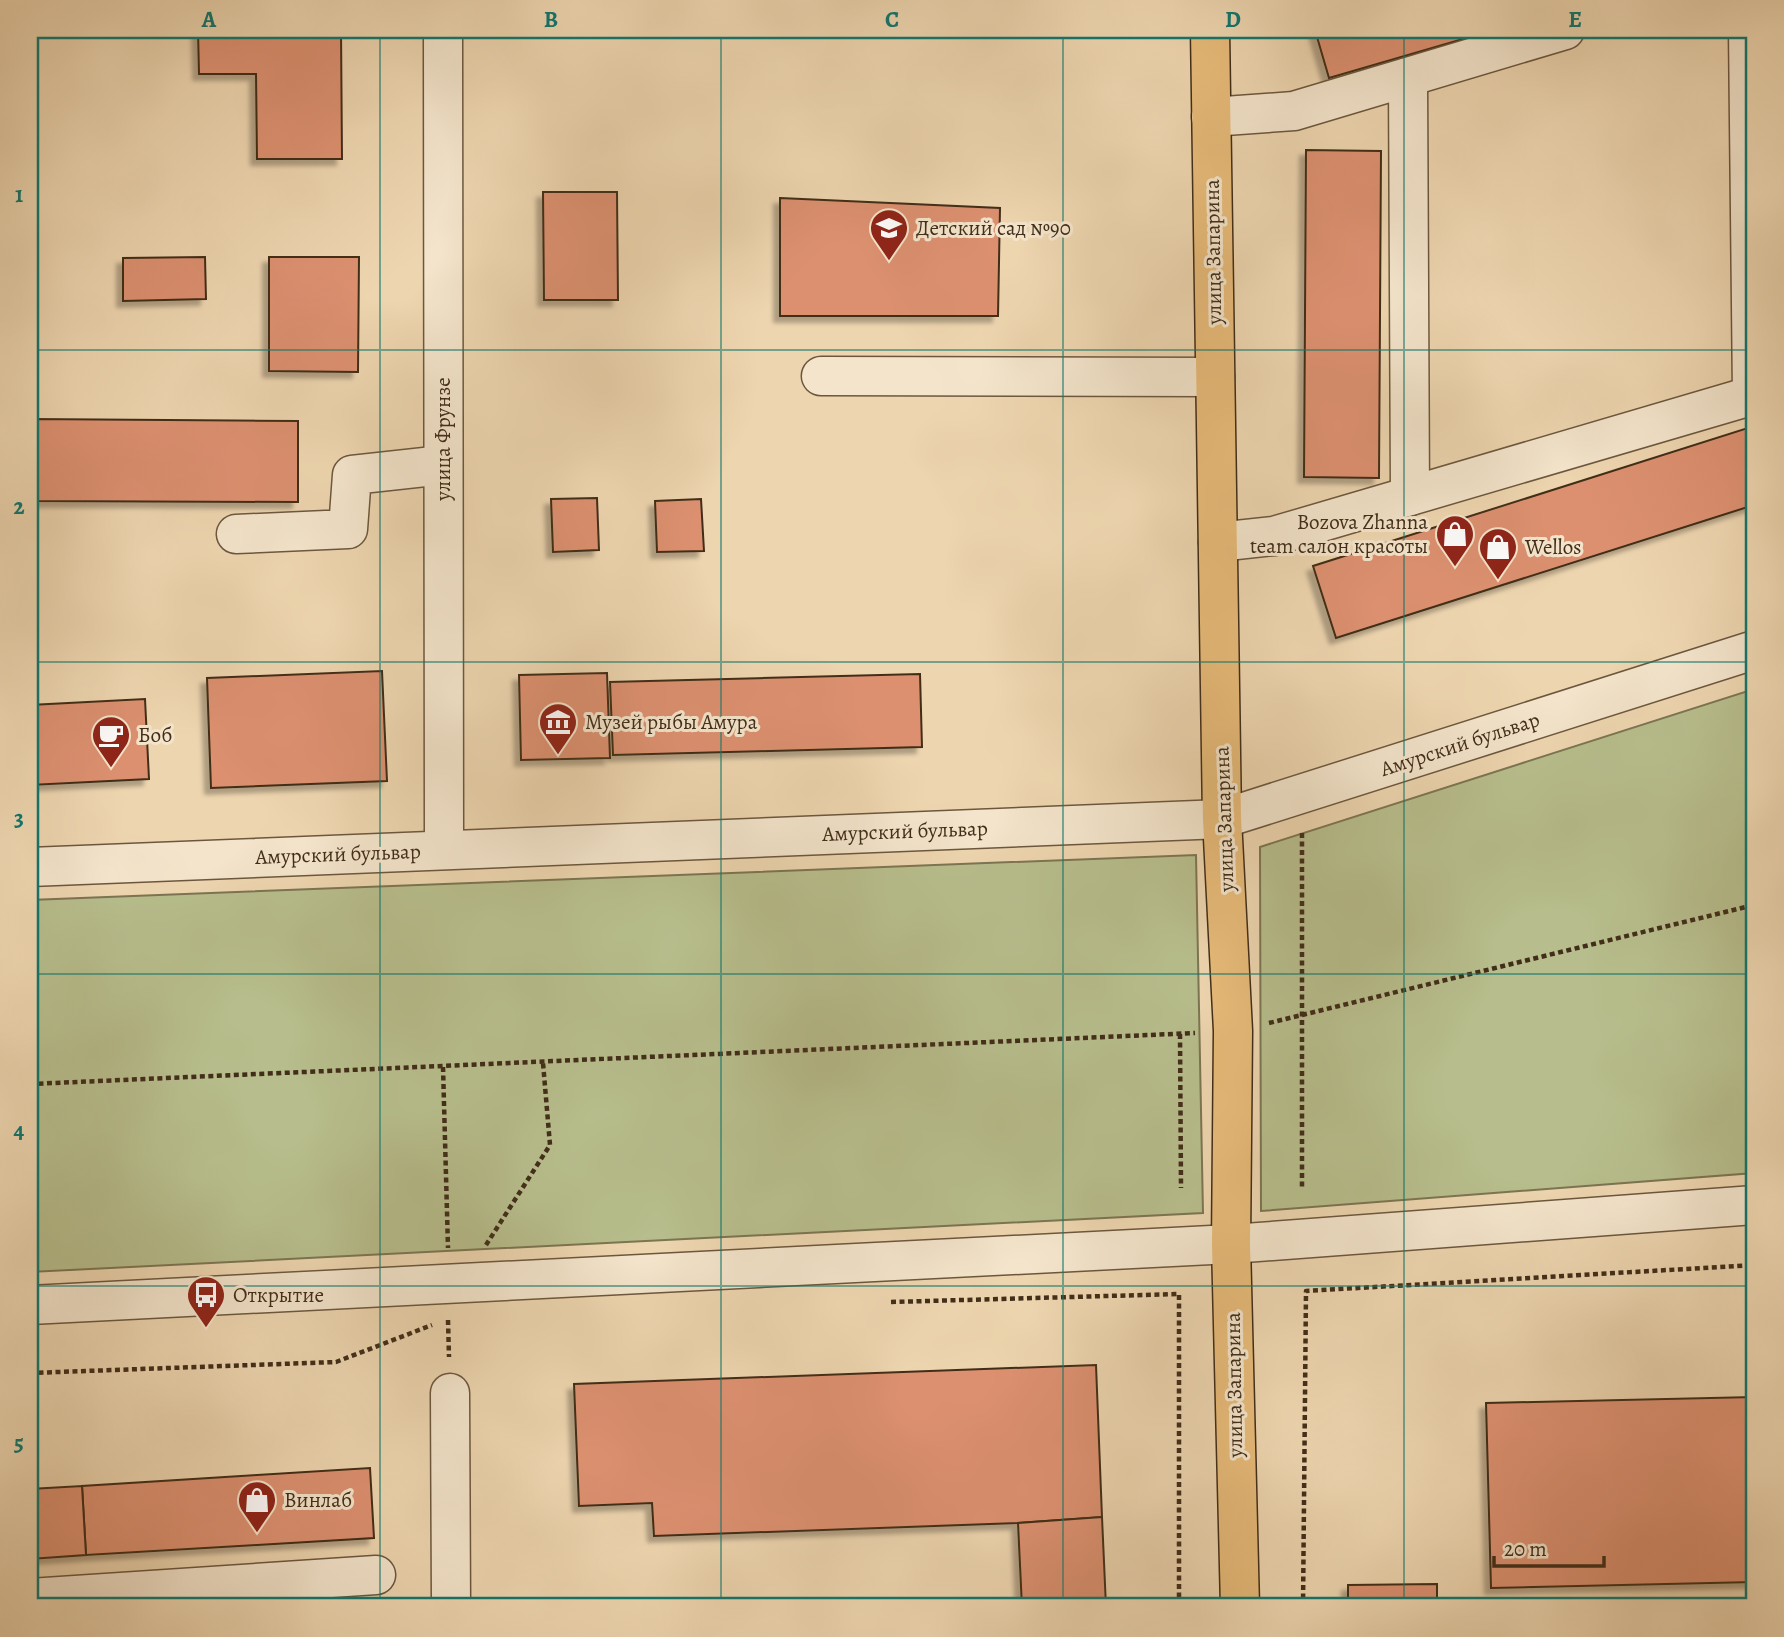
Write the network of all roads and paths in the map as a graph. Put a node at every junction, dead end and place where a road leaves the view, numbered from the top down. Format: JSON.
{"nodes":[{"id":1,"x":443,"y":30,"type":"edge"},
{"id":2,"x":1210,"y":30,"type":"edge"},
{"id":3,"x":1565,"y":30,"type":"edge"},
{"id":4,"x":1748,"y":30,"type":"edge"},
{"id":5,"x":1408,"y":77,"type":"junction"},
{"id":6,"x":1211,"y":117,"type":"junction"},
{"id":7,"x":821,"y":376,"type":"dead end"},
{"id":8,"x":1215,"y":377,"type":"junction"},
{"id":9,"x":1753,"y":395,"type":"edge"},
{"id":10,"x":443,"y":465,"type":"junction"},
{"id":11,"x":1410,"y":496,"type":"junction"},
{"id":12,"x":236,"y":534,"type":"dead end"},
{"id":13,"x":1218,"y":542,"type":"junction"},
{"id":14,"x":1754,"y":650,"type":"edge"},
{"id":15,"x":1302,"y":794,"type":"junction"},
{"id":16,"x":1222,"y":819,"type":"junction"},
{"id":17,"x":444,"y":849,"type":"junction"},
{"id":18,"x":30,"y":867,"type":"edge"},
{"id":19,"x":1754,"y":905,"type":"edge"},
{"id":20,"x":1302,"y":1014,"type":"junction"},
{"id":21,"x":1233,"y":1031,"type":"junction"},
{"id":22,"x":1180,"y":1034,"type":"junction"},
{"id":23,"x":543,"y":1063,"type":"junction"},
{"id":24,"x":443,"y":1067,"type":"junction"},
{"id":25,"x":30,"y":1084,"type":"edge"},
{"id":26,"x":1181,"y":1188,"type":"dead end"},
{"id":27,"x":1302,"y":1188,"type":"dead end"},
{"id":28,"x":1754,"y":1205,"type":"edge"},
{"id":29,"x":1231,"y":1244,"type":"junction"},
{"id":30,"x":483,"y":1250,"type":"dead end"},
{"id":31,"x":1754,"y":1265,"type":"edge"},
{"id":32,"x":448,"y":1301,"type":"junction"},
{"id":33,"x":888,"y":1303,"type":"dead end"},
{"id":34,"x":30,"y":1305,"type":"edge"},
{"id":35,"x":30,"y":1373,"type":"edge"},
{"id":36,"x":450,"y":1393,"type":"dead end"},
{"id":37,"x":376,"y":1575,"type":"dead end"},
{"id":38,"x":30,"y":1598,"type":"edge"},
{"id":39,"x":452,"y":1607,"type":"edge"},
{"id":40,"x":1179,"y":1607,"type":"edge"},
{"id":41,"x":1240,"y":1607,"type":"edge"},
{"id":42,"x":1303,"y":1607,"type":"edge"}],
"edges":[{"from":1,"to":10,"type":"street","name":"улица Фрунзе"},
{"from":2,"to":6,"type":"main road","name":"улица Запарина"},
{"from":3,"to":5,"type":"street"},
{"from":4,"to":9,"type":"street"},
{"from":5,"to":6,"type":"street"},
{"from":5,"to":11,"type":"street"},
{"from":6,"to":8,"type":"main road","name":"улица Запарина"},
{"from":7,"to":8,"type":"street"},
{"from":8,"to":13,"type":"main road","name":"улица Запарина"},
{"from":9,"to":11,"type":"street"},
{"from":10,"to":12,"type":"street"},
{"from":10,"to":17,"type":"street","name":"улица Фрунзе"},
{"from":11,"to":13,"type":"street"},
{"from":13,"to":16,"type":"main road","name":"улица Запарина"},
{"from":14,"to":15,"type":"street","name":"Амурский бульвар"},
{"from":15,"to":16,"type":"street","name":"Амурский бульвар"},
{"from":15,"to":20,"type":"path"},
{"from":16,"to":17,"type":"street","name":"Амурский бульвар"},
{"from":16,"to":21,"type":"main road","name":"улица Запарина"},
{"from":17,"to":18,"type":"street","name":"Амурский бульвар"},
{"from":19,"to":20,"type":"path"},
{"from":20,"to":21,"type":"path"},
{"from":20,"to":27,"type":"path"},
{"from":21,"to":22,"type":"path"},
{"from":21,"to":29,"type":"main road","name":"улица Запарина"},
{"from":22,"to":23,"type":"path"},
{"from":22,"to":26,"type":"path"},
{"from":23,"to":24,"type":"path"},
{"from":23,"to":30,"type":"path"},
{"from":24,"to":25,"type":"path"},
{"from":24,"to":32,"type":"path"},
{"from":28,"to":29,"type":"street"},
{"from":29,"to":32,"type":"street"},
{"from":29,"to":41,"type":"main road","name":"улица Запарина"},
{"from":31,"to":42,"type":"path"},
{"from":32,"to":34,"type":"street"},
{"from":32,"to":35,"type":"path"},
{"from":33,"to":40,"type":"path"},
{"from":36,"to":39,"type":"street"},
{"from":37,"to":38,"type":"street"}]}
